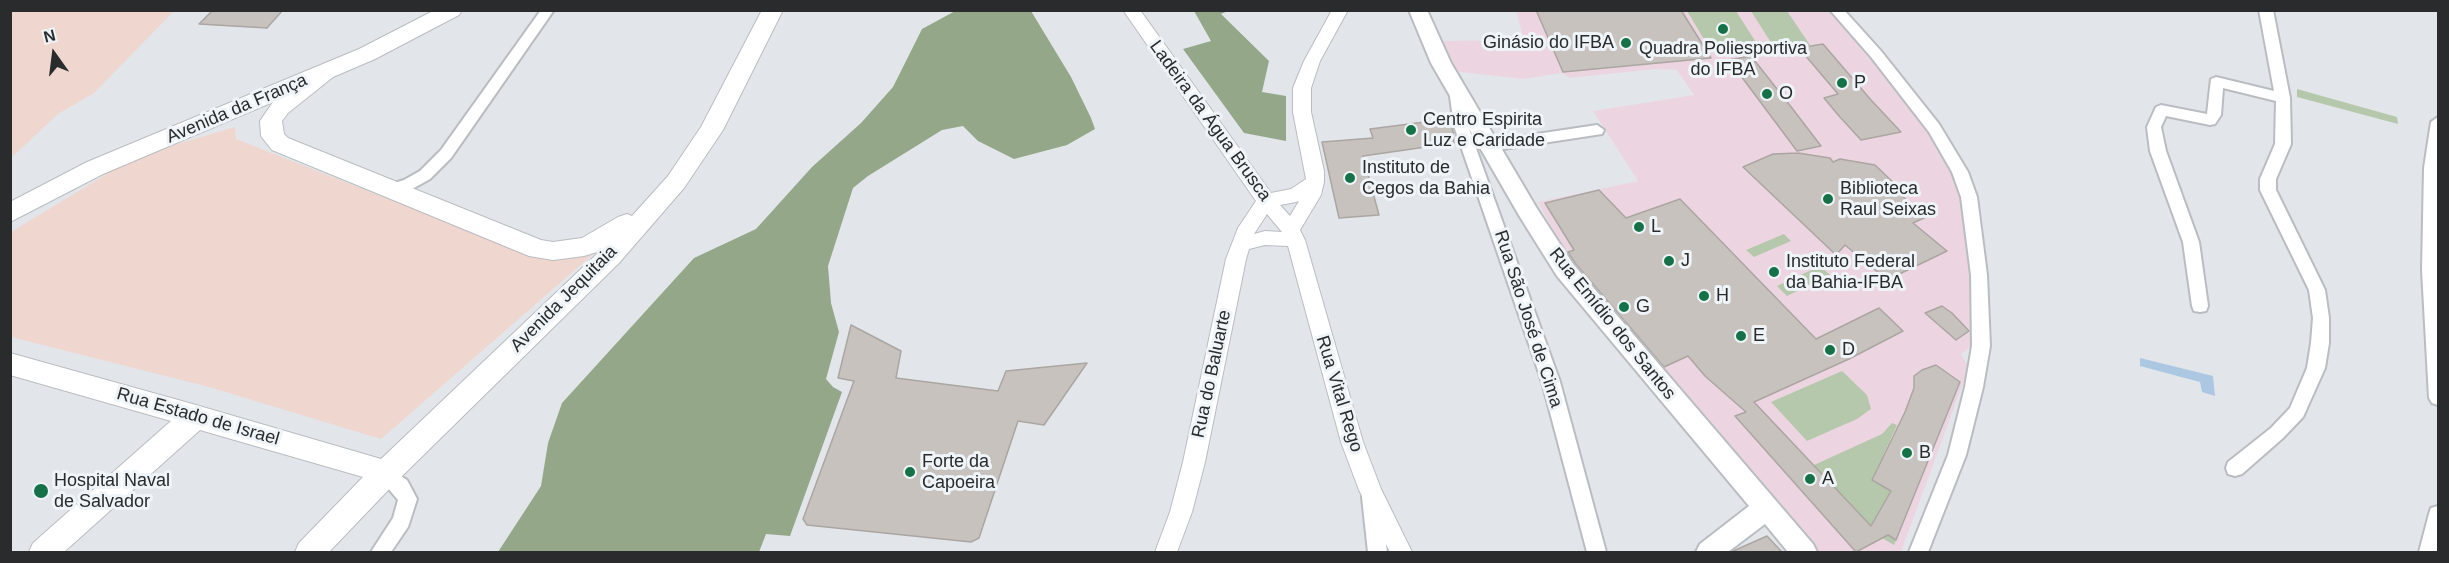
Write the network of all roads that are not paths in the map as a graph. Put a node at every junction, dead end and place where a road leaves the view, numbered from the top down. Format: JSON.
{"nodes":[{"id":1,"x":452,"y":10,"type":"edge"},
{"id":2,"x":548,"y":10,"type":"edge"},
{"id":3,"x":773,"y":10,"type":"edge"},
{"id":4,"x":1131,"y":10,"type":"edge"},
{"id":5,"x":1340,"y":10,"type":"edge"},
{"id":6,"x":1418,"y":10,"type":"edge"},
{"id":7,"x":1836,"y":10,"type":"edge"},
{"id":8,"x":2266,"y":10,"type":"edge"},
{"id":9,"x":324,"y":73,"type":"junction"},
{"id":10,"x":1456,"y":88,"type":"junction"},
{"id":11,"x":2283,"y":98,"type":"junction"},
{"id":12,"x":2439,"y":122,"type":"edge"},
{"id":13,"x":1598,"y":130,"type":"dead end"},
{"id":14,"x":1490,"y":147,"type":"junction"},
{"id":15,"x":1315,"y":183,"type":"junction"},
{"id":16,"x":393,"y":189,"type":"junction"},
{"id":17,"x":10,"y":193,"type":"edge"},
{"id":18,"x":661,"y":199,"type":"junction"},
{"id":19,"x":1266,"y":201,"type":"junction"},
{"id":20,"x":10,"y":213,"type":"edge"},
{"id":21,"x":1294,"y":235,"type":"junction"},
{"id":22,"x":1241,"y":244,"type":"junction"},
{"id":23,"x":2200,"y":306,"type":"dead end"},
{"id":24,"x":10,"y":364,"type":"edge"},
{"id":25,"x":2439,"y":398,"type":"edge"},
{"id":26,"x":196,"y":416,"type":"junction"},
{"id":27,"x":2235,"y":468,"type":"dead end"},
{"id":28,"x":385,"y":474,"type":"junction"},
{"id":29,"x":1370,"y":490,"type":"junction"},
{"id":30,"x":1766,"y":508,"type":"junction"},
{"id":31,"x":2439,"y":514,"type":"edge"},
{"id":32,"x":2430,"y":550,"type":"edge"},
{"id":33,"x":44,"y":552,"type":"edge"},
{"id":34,"x":310,"y":552,"type":"edge"},
{"id":35,"x":380,"y":552,"type":"edge"},
{"id":36,"x":1166,"y":552,"type":"edge"},
{"id":37,"x":1378,"y":552,"type":"edge"},
{"id":38,"x":1401,"y":552,"type":"edge"},
{"id":39,"x":1597,"y":552,"type":"edge"},
{"id":40,"x":1709,"y":552,"type":"edge"},
{"id":41,"x":1804,"y":552,"type":"edge"},
{"id":42,"x":1919,"y":552,"type":"edge"}],
"edges":[{"from":1,"to":9,"type":"main road"},
{"from":2,"to":16,"type":"street"},
{"from":3,"to":18,"type":"main road","name":"Avenida Jequitaia"},
{"from":4,"to":19,"type":"street","name":"Ladeira da Água Brusca"},
{"from":5,"to":15,"type":"street"},
{"from":6,"to":10,"type":"main road","name":"Rua Emídio dos Santos"},
{"from":7,"to":42,"type":"street"},
{"from":8,"to":11,"type":"street"},
{"from":9,"to":16,"type":"main road"},
{"from":9,"to":17,"type":"main road","name":"Avenida da França"},
{"from":9,"to":20,"type":"main road","name":"Avenida da França"},
{"from":10,"to":14,"type":"main road","name":"Rua Emídio dos Santos"},
{"from":10,"to":39,"type":"street","name":"Rua São José de Cima"},
{"from":11,"to":23,"type":"street"},
{"from":11,"to":27,"type":"street"},
{"from":12,"to":25,"type":"street"},
{"from":13,"to":14,"type":"street"},
{"from":14,"to":30,"type":"main road","name":"Rua Emídio dos Santos"},
{"from":15,"to":19,"type":"street"},
{"from":15,"to":21,"type":"street"},
{"from":16,"to":18,"type":"main road"},
{"from":18,"to":28,"type":"main road","name":"Avenida Jequitaia"},
{"from":19,"to":21,"type":"street","name":"Ladeira da Água Brusca"},
{"from":19,"to":22,"type":"street","name":"Rua do Baluarte"},
{"from":21,"to":22,"type":"street"},
{"from":21,"to":29,"type":"street","name":"Rua Vital Rego"},
{"from":22,"to":36,"type":"street","name":"Rua do Baluarte"},
{"from":24,"to":26,"type":"main road","name":"Rua Estado de Israel"},
{"from":26,"to":28,"type":"main road","name":"Rua Estado de Israel"},
{"from":26,"to":33,"type":"main road"},
{"from":28,"to":34,"type":"main road","name":"Avenida Jequitaia"},
{"from":28,"to":35,"type":"street"},
{"from":29,"to":37,"type":"street"},
{"from":29,"to":38,"type":"street","name":"Rua Vital Rego"},
{"from":30,"to":40,"type":"main road"},
{"from":30,"to":41,"type":"main road","name":"Rua Emídio dos Santos"},
{"from":31,"to":32,"type":"street"}]}
